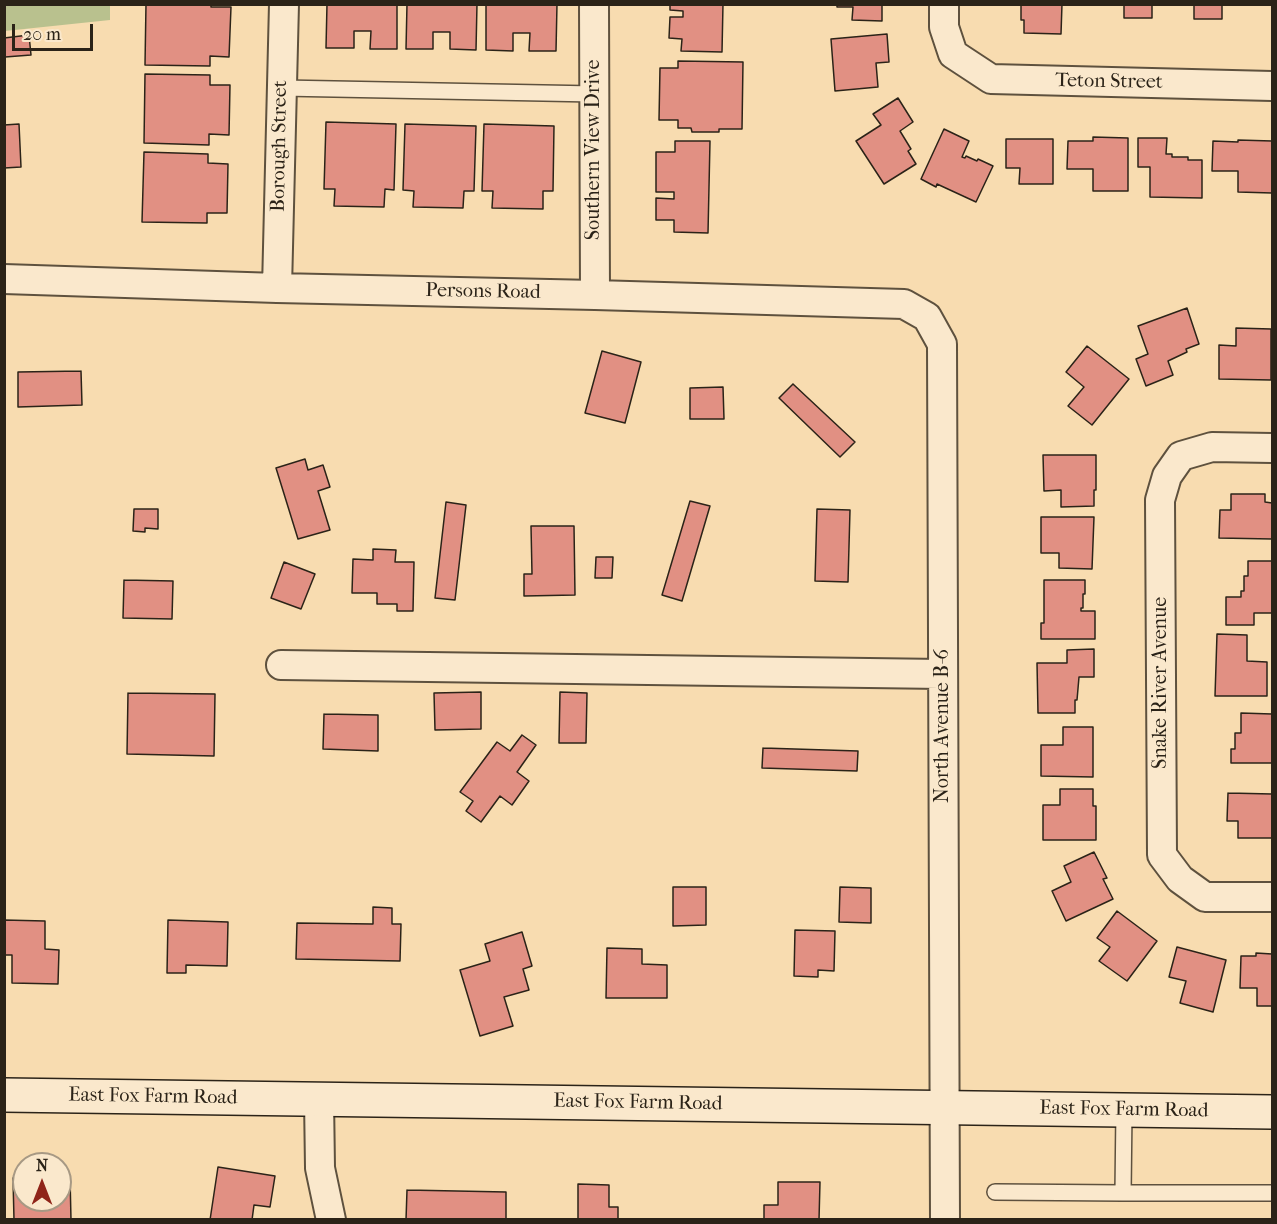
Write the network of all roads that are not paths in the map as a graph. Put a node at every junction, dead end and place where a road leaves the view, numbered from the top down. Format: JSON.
{"nodes":[{"id":1,"x":284,"y":4,"type":"edge"},
{"id":2,"x":594,"y":4,"type":"edge"},
{"id":3,"x":944,"y":4,"type":"edge"},
{"id":4,"x":1272,"y":86,"type":"edge"},
{"id":5,"x":282,"y":88,"type":"junction"},
{"id":6,"x":594,"y":94,"type":"junction"},
{"id":7,"x":4,"y":279,"type":"edge"},
{"id":8,"x":277,"y":288,"type":"junction"},
{"id":9,"x":594,"y":295,"type":"junction"},
{"id":10,"x":942,"y":344,"type":"joint"},
{"id":11,"x":1272,"y":448,"type":"edge"},
{"id":12,"x":281,"y":665,"type":"dead end"},
{"id":13,"x":942,"y":674,"type":"junction"},
{"id":14,"x":1272,"y":897,"type":"edge"},
{"id":15,"x":4,"y":1095,"type":"edge"},
{"id":16,"x":319,"y":1099,"type":"junction"},
{"id":17,"x":944,"y":1107,"type":"junction"},
{"id":18,"x":1124,"y":1110,"type":"junction"},
{"id":19,"x":1272,"y":1112,"type":"edge"},
{"id":20,"x":995,"y":1192,"type":"dead end"},
{"id":21,"x":1123,"y":1193,"type":"junction"},
{"id":22,"x":1272,"y":1193,"type":"edge"},
{"id":23,"x":331,"y":1220,"type":"edge"},
{"id":24,"x":945,"y":1220,"type":"edge"}],
"edges":[{"from":1,"to":5,"type":"street","name":"Borough Street"},
{"from":2,"to":6,"type":"street","name":"Southern View Drive"},
{"from":3,"to":4,"type":"street","name":"Teton Street"},
{"from":5,"to":6,"type":"lane"},
{"from":5,"to":8,"type":"street","name":"Borough Street"},
{"from":6,"to":9,"type":"street","name":"Southern View Drive"},
{"from":7,"to":8,"type":"street","name":"Persons Road"},
{"from":8,"to":9,"type":"street","name":"Persons Road"},
{"from":9,"to":10,"type":"street","name":"Persons Road"},
{"from":10,"to":13,"type":"street","name":"North Avenue B-6"},
{"from":11,"to":14,"type":"street","name":"Snake River Avenue"},
{"from":12,"to":13,"type":"street"},
{"from":13,"to":17,"type":"street","name":"North Avenue B-6"},
{"from":15,"to":16,"type":"main road","name":"East Fox Farm Road"},
{"from":16,"to":17,"type":"main road","name":"East Fox Farm Road"},
{"from":16,"to":23,"type":"street"},
{"from":17,"to":18,"type":"main road","name":"East Fox Farm Road"},
{"from":17,"to":24,"type":"street","name":"North Avenue B-6"},
{"from":18,"to":19,"type":"main road","name":"East Fox Farm Road"},
{"from":18,"to":21,"type":"lane"},
{"from":20,"to":21,"type":"lane"},
{"from":21,"to":22,"type":"lane"}]}
